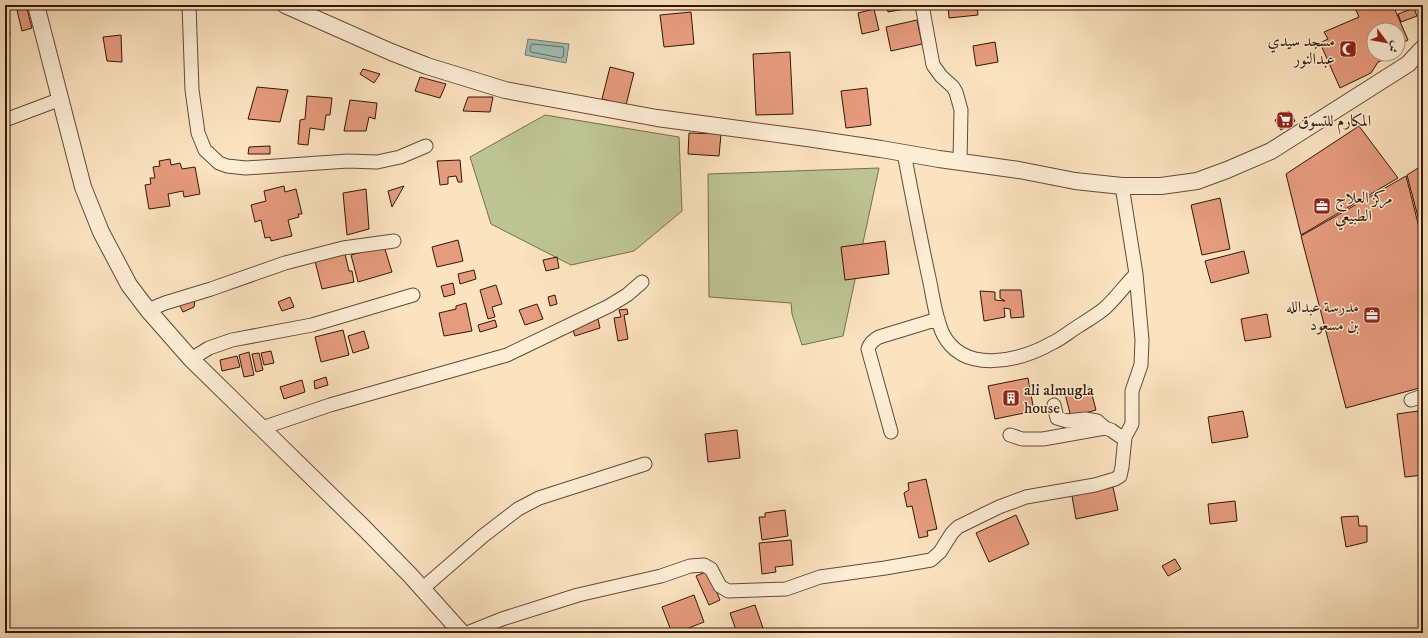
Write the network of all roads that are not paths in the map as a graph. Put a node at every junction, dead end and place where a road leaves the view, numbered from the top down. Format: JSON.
{"nodes":[{"id":1,"x":36,"y":5,"type":"edge"},
{"id":2,"x":189,"y":5,"type":"edge"},
{"id":3,"x":285,"y":5,"type":"edge"},
{"id":4,"x":922,"y":5,"type":"edge"},
{"id":5,"x":1423,"y":48,"type":"edge"},
{"id":6,"x":1416,"y":62,"type":"edge"},
{"id":7,"x":61,"y":99,"type":"junction"},
{"id":8,"x":5,"y":120,"type":"edge"},
{"id":9,"x":426,"y":146,"type":"dead end"},
{"id":10,"x":904,"y":153,"type":"junction"},
{"id":11,"x":960,"y":162,"type":"junction"},
{"id":12,"x":1122,"y":186,"type":"junction"},
{"id":13,"x":394,"y":241,"type":"dead end"},
{"id":14,"x":1136,"y":274,"type":"junction"},
{"id":15,"x":642,"y":282,"type":"dead end"},
{"id":16,"x":413,"y":295,"type":"dead end"},
{"id":17,"x":148,"y":310,"type":"junction"},
{"id":18,"x":938,"y":318,"type":"junction"},
{"id":19,"x":191,"y":359,"type":"junction"},
{"id":20,"x":1054,"y":405,"type":"dead end"},
{"id":21,"x":262,"y":428,"type":"junction"},
{"id":22,"x":1105,"y":428,"type":"junction"},
{"id":23,"x":891,"y":432,"type":"dead end"},
{"id":24,"x":1010,"y":435,"type":"dead end"},
{"id":25,"x":1125,"y":437,"type":"junction"},
{"id":26,"x":645,"y":464,"type":"dead end"},
{"id":27,"x":422,"y":588,"type":"junction"},
{"id":28,"x":462,"y":633,"type":"edge"},
{"id":29,"x":468,"y":633,"type":"edge"}],
"edges":[{"from":1,"to":7,"type":"street"},
{"from":2,"to":9,"type":"street"},
{"from":3,"to":10,"type":"street"},
{"from":4,"to":11,"type":"street"},
{"from":5,"to":6,"type":"street"},
{"from":6,"to":12,"type":"street"},
{"from":7,"to":8,"type":"street"},
{"from":7,"to":17,"type":"street"},
{"from":10,"to":11,"type":"street"},
{"from":10,"to":18,"type":"street"},
{"from":11,"to":12,"type":"street"},
{"from":12,"to":14,"type":"street"},
{"from":13,"to":17,"type":"street"},
{"from":14,"to":18,"type":"street"},
{"from":14,"to":25,"type":"street"},
{"from":15,"to":21,"type":"street"},
{"from":16,"to":19,"type":"street"},
{"from":17,"to":19,"type":"street"},
{"from":18,"to":23,"type":"street"},
{"from":19,"to":21,"type":"street"},
{"from":20,"to":22,"type":"street"},
{"from":21,"to":27,"type":"street"},
{"from":22,"to":24,"type":"street"},
{"from":22,"to":25,"type":"street"},
{"from":25,"to":29,"type":"street"},
{"from":26,"to":27,"type":"street"},
{"from":27,"to":28,"type":"street"}]}
